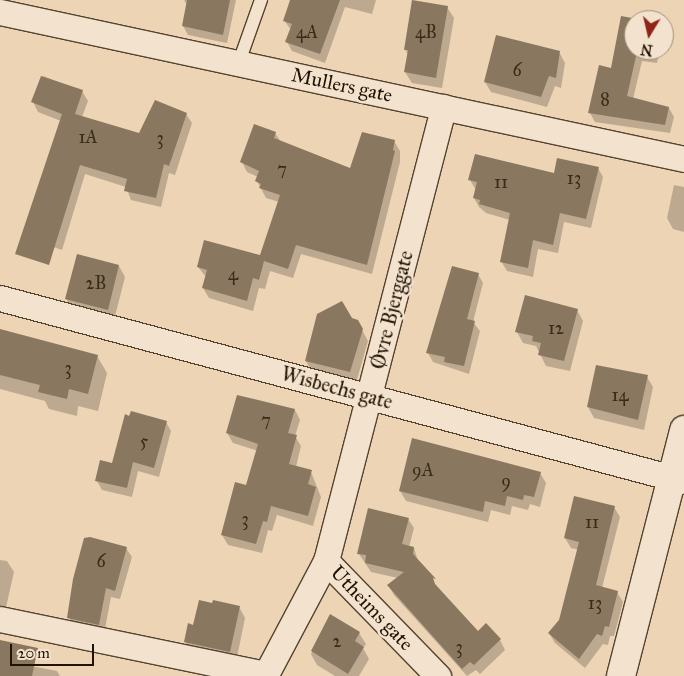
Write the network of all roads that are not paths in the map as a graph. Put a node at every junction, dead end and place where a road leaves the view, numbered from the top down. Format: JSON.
{"nodes":[{"id":1,"x":261,"y":0,"type":"edge"},
{"id":2,"x":0,"y":12,"type":"edge"},
{"id":3,"x":239,"y":62,"type":"junction"},
{"id":4,"x":443,"y":107,"type":"junction"},
{"id":5,"x":684,"y":159,"type":"edge"},
{"id":6,"x":0,"y":298,"type":"edge"},
{"id":7,"x":370,"y":397,"type":"junction"},
{"id":8,"x":684,"y":430,"type":"edge"},
{"id":9,"x":678,"y":480,"type":"edge"},
{"id":10,"x":326,"y":561,"type":"junction"},
{"id":11,"x":0,"y":618,"type":"edge"},
{"id":12,"x":266,"y":675,"type":"edge"},
{"id":13,"x":438,"y":676,"type":"edge"},
{"id":14,"x":621,"y":676,"type":"edge"}],
"edges":[{"from":1,"to":3,"type":"lane"},
{"from":2,"to":3,"type":"street","name":"Mullers gate"},
{"from":3,"to":4,"type":"street","name":"Mullers gate"},
{"from":4,"to":5,"type":"street","name":"Mullers gate"},
{"from":4,"to":7,"type":"street","name":"Øvre Bjerggate"},
{"from":6,"to":7,"type":"street","name":"Wisbechs gate"},
{"from":7,"to":9,"type":"street","name":"Wisbechs gate"},
{"from":7,"to":10,"type":"street","name":"Øvre Bjerggate"},
{"from":8,"to":9,"type":"main road"},
{"from":9,"to":14,"type":"main road"},
{"from":10,"to":12,"type":"street","name":"Øvre Bjerggate"},
{"from":10,"to":13,"type":"street","name":"Utheims gate"},
{"from":11,"to":12,"type":"street"}]}
